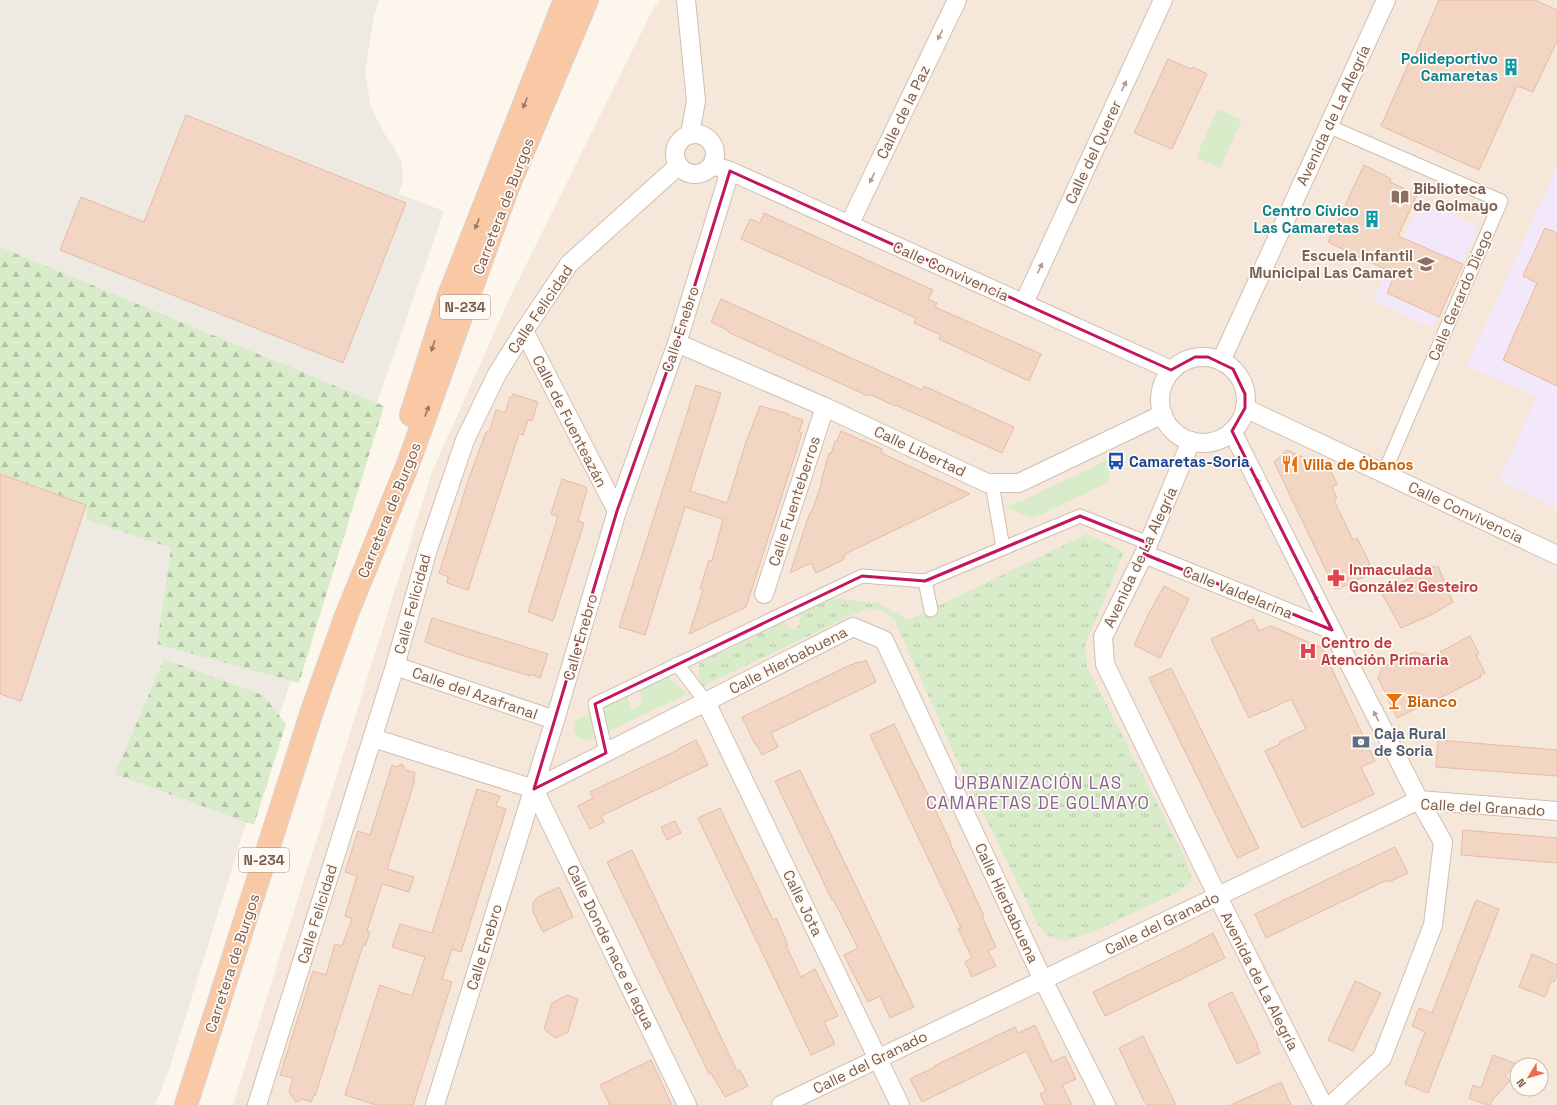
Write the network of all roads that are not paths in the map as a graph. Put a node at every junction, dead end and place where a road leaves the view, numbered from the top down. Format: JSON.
{"nodes":[{"id":1,"x":565,"y":0,"type":"edge"},
{"id":2,"x":587,"y":0,"type":"edge"},
{"id":3,"x":600,"y":0,"type":"edge"},
{"id":4,"x":686,"y":0,"type":"edge"},
{"id":5,"x":957,"y":0,"type":"edge"},
{"id":6,"x":1163,"y":0,"type":"edge"},
{"id":7,"x":1386,"y":0,"type":"edge"},
{"id":8,"x":1328,"y":126,"type":"junction"},
{"id":9,"x":690,"y":134,"type":"junction"},
{"id":10,"x":712,"y":165,"type":"junction"},
{"id":11,"x":678,"y":166,"type":"junction"},
{"id":12,"x":730,"y":171,"type":"junction"},
{"id":13,"x":508,"y":187,"type":"junction"},
{"id":14,"x":850,"y":225,"type":"junction"},
{"id":15,"x":1024,"y":303,"type":"junction"},
{"id":16,"x":524,"y":331,"type":"junction"},
{"id":17,"x":677,"y":344,"type":"junction"},
{"id":18,"x":1221,"y":361,"type":"junction"},
{"id":19,"x":1172,"y":370,"type":"junction"},
{"id":20,"x":825,"y":407,"type":"junction"},
{"id":21,"x":1245,"y":408,"type":"junction"},
{"id":22,"x":1162,"y":414,"type":"junction"},
{"id":23,"x":1232,"y":431,"type":"junction"},
{"id":24,"x":1191,"y":441,"type":"junction"},
{"id":25,"x":1384,"y":473,"type":"junction"},
{"id":26,"x":992,"y":483,"type":"junction"},
{"id":27,"x":617,"y":511,"type":"junction"},
{"id":28,"x":1003,"y":548,"type":"junction"},
{"id":29,"x":1146,"y":548,"type":"junction"},
{"id":30,"x":1557,"y":555,"type":"edge"},
{"id":31,"x":925,"y":581,"type":"junction"},
{"id":32,"x":764,"y":594,"type":"dead end"},
{"id":33,"x":931,"y":610,"type":"dead end"},
{"id":34,"x":346,"y":616,"type":"junction"},
{"id":35,"x":1332,"y":630,"type":"junction"},
{"id":36,"x":677,"y":664,"type":"junction"},
{"id":37,"x":396,"y":666,"type":"junction"},
{"id":38,"x":706,"y":702,"type":"junction"},
{"id":39,"x":555,"y":720,"type":"junction"},
{"id":40,"x":373,"y":738,"type":"junction"},
{"id":41,"x":606,"y":753,"type":"junction"},
{"id":42,"x":534,"y":789,"type":"junction"},
{"id":43,"x":1419,"y":800,"type":"junction"},
{"id":44,"x":1557,"y":811,"type":"edge"},
{"id":45,"x":1218,"y":896,"type":"junction"},
{"id":46,"x":1043,"y":980,"type":"junction"},
{"id":47,"x":878,"y":1059,"type":"junction"},
{"id":48,"x":262,"y":1104,"type":"edge"},
{"id":49,"x":186,"y":1105,"type":"edge"},
{"id":50,"x":435,"y":1105,"type":"edge"},
{"id":51,"x":687,"y":1105,"type":"edge"},
{"id":52,"x":781,"y":1105,"type":"edge"},
{"id":53,"x":900,"y":1105,"type":"edge"},
{"id":54,"x":1106,"y":1105,"type":"edge"},
{"id":55,"x":1322,"y":1105,"type":"edge"},
{"id":56,"x":1331,"y":1105,"type":"edge"}],
"edges":[{"from":1,"to":34,"type":"highway","name":"Carretera de Burgos","number":"N-234","one_way":true},
{"from":2,"to":13,"type":"highway","name":"Carretera de Burgos","number":"N-234"},
{"from":3,"to":13,"type":"highway"},
{"from":4,"to":9,"type":"street"},
{"from":5,"to":14,"type":"street","name":"Calle de la Paz","one_way":true},
{"from":15,"to":6,"type":"street","name":"Calle del Querer","one_way":true},
{"from":7,"to":8,"type":"street","name":"Avenida de La Alegría"},
{"from":8,"to":18,"type":"street","name":"Avenida de La Alegría"},
{"from":8,"to":25,"type":"street","name":"Calle Gerardo Diego"},
{"from":9,"to":10,"type":"street"},
{"from":9,"to":11,"type":"street"},
{"from":10,"to":11,"type":"street"},
{"from":10,"to":12,"type":"street","name":"Calle Convivencia"},
{"from":11,"to":16,"type":"street","name":"Calle Felicidad"},
{"from":12,"to":14,"type":"street","name":"Calle Convivencia"},
{"from":12,"to":17,"type":"street","name":"Calle Enebro"},
{"from":34,"to":13,"type":"highway","name":"Carretera de Burgos","number":"N-234","one_way":true},
{"from":14,"to":15,"type":"street","name":"Calle Convivencia"},
{"from":15,"to":19,"type":"street","name":"Calle Convivencia"},
{"from":16,"to":27,"type":"street","name":"Calle de Fuenteazán"},
{"from":16,"to":37,"type":"street","name":"Calle Felicidad"},
{"from":17,"to":20,"type":"street","name":"Calle Libertad"},
{"from":17,"to":27,"type":"street","name":"Calle Enebro"},
{"from":18,"to":19,"type":"street"},
{"from":18,"to":21,"type":"street"},
{"from":19,"to":22,"type":"street"},
{"from":20,"to":26,"type":"street","name":"Calle Libertad"},
{"from":20,"to":32,"type":"street","name":"Calle Fuenteberros"},
{"from":21,"to":23,"type":"street"},
{"from":21,"to":25,"type":"street","name":"Calle Convivencia"},
{"from":22,"to":24,"type":"street"},
{"from":22,"to":26,"type":"street","name":"Calle Libertad"},
{"from":23,"to":24,"type":"street"},
{"from":35,"to":23,"type":"street","one_way":true},
{"from":24,"to":29,"type":"street","name":"Avenida de La Alegría"},
{"from":25,"to":30,"type":"street","name":"Calle Convivencia"},
{"from":26,"to":28,"type":"street"},
{"from":27,"to":39,"type":"street","name":"Calle Enebro"},
{"from":28,"to":29,"type":"street"},
{"from":28,"to":31,"type":"street"},
{"from":29,"to":35,"type":"street","name":"Calle Valdelarina"},
{"from":29,"to":45,"type":"street","name":"Avenida de La Alegría"},
{"from":31,"to":33,"type":"street"},
{"from":31,"to":36,"type":"street"},
{"from":34,"to":49,"type":"highway","name":"Carretera de Burgos","number":"N-234"},
{"from":43,"to":35,"type":"street","one_way":true},
{"from":36,"to":38,"type":"street"},
{"from":36,"to":41,"type":"street"},
{"from":37,"to":39,"type":"street","name":"Calle del Azafranal"},
{"from":37,"to":40,"type":"street","name":"Calle Felicidad"},
{"from":38,"to":41,"type":"street","name":"Calle Hierbabuena"},
{"from":38,"to":46,"type":"street","name":"Calle Hierbabuena"},
{"from":38,"to":47,"type":"street","name":"Calle Jota"},
{"from":39,"to":42,"type":"street","name":"Calle Enebro"},
{"from":40,"to":42,"type":"street"},
{"from":40,"to":48,"type":"street","name":"Calle Felicidad"},
{"from":41,"to":42,"type":"street","name":"Calle Hierbabuena"},
{"from":42,"to":50,"type":"street","name":"Calle Enebro"},
{"from":42,"to":51,"type":"street","name":"Calle Donde nace el agua"},
{"from":43,"to":44,"type":"street","name":"Calle del Granado"},
{"from":43,"to":45,"type":"street","name":"Calle del Granado"},
{"from":43,"to":56,"type":"street"},
{"from":45,"to":46,"type":"street","name":"Calle del Granado"},
{"from":45,"to":55,"type":"street","name":"Avenida de La Alegría"},
{"from":46,"to":47,"type":"street","name":"Calle del Granado"},
{"from":46,"to":54,"type":"street","name":"Calle Hierbabuena"},
{"from":47,"to":52,"type":"street","name":"Calle del Granado"},
{"from":47,"to":53,"type":"street","name":"Calle Jota"}]}
